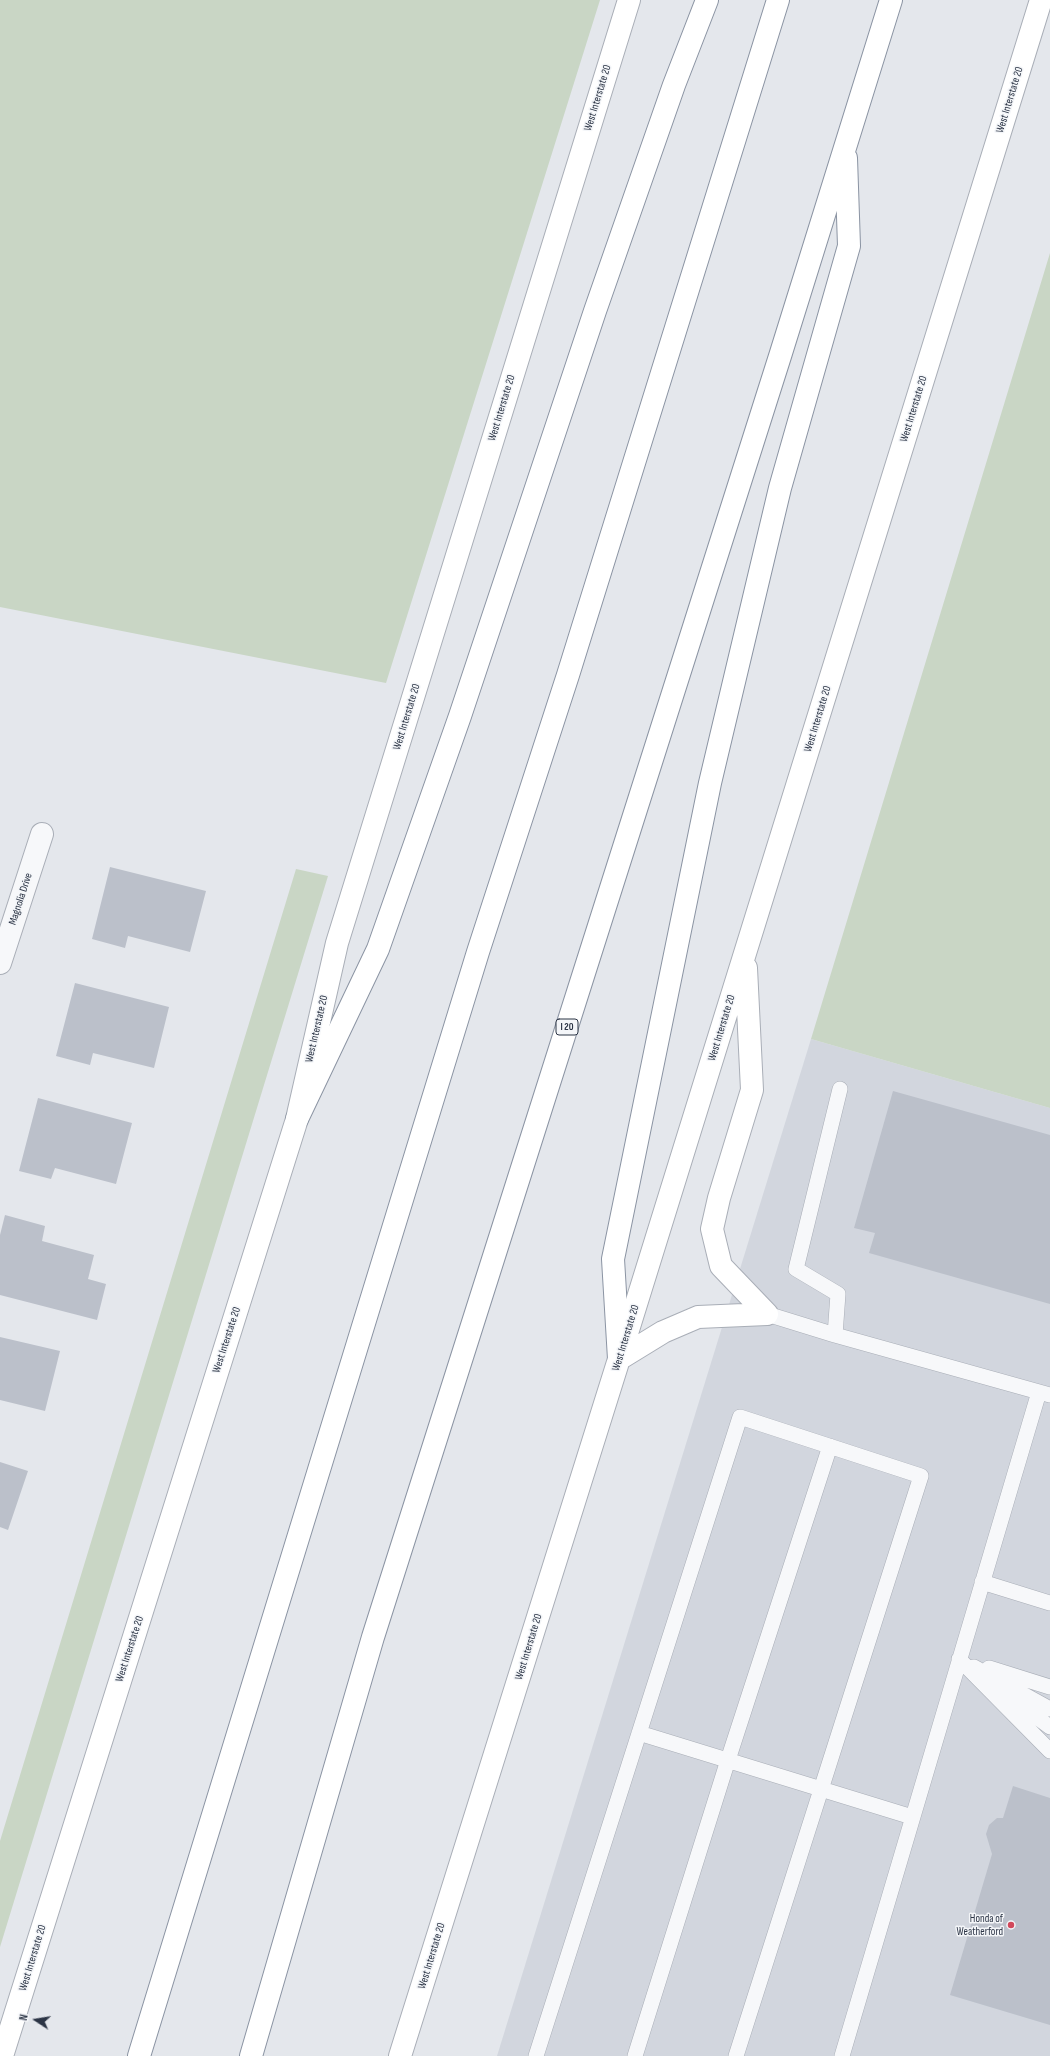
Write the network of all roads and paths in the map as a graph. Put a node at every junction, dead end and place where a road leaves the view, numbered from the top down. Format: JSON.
{"nodes":[{"id":1,"x":629,"y":0,"type":"edge"},
{"id":2,"x":707,"y":0,"type":"edge"},
{"id":3,"x":778,"y":0,"type":"edge"},
{"id":4,"x":890,"y":0,"type":"edge"},
{"id":5,"x":1041,"y":0,"type":"edge"},
{"id":6,"x":846,"y":141,"type":"junction"},
{"id":7,"x":42,"y":834,"type":"dead end"},
{"id":8,"x":746,"y":951,"type":"junction"},
{"id":9,"x":0,"y":963,"type":"edge"},
{"id":10,"x":840,"y":1089,"type":"dead end"},
{"id":11,"x":297,"y":1119,"type":"junction"},
{"id":12,"x":767,"y":1314,"type":"junction"},
{"id":13,"x":835,"y":1335,"type":"junction"},
{"id":14,"x":619,"y":1359,"type":"junction"},
{"id":15,"x":1044,"y":1393,"type":"edge"},
{"id":16,"x":830,"y":1446,"type":"junction"},
{"id":17,"x":982,"y":1582,"type":"junction"},
{"id":18,"x":1050,"y":1603,"type":"edge"},
{"id":19,"x":959,"y":1659,"type":"junction"},
{"id":20,"x":1050,"y":1687,"type":"edge"},
{"id":21,"x":1050,"y":1710,"type":"edge"},
{"id":22,"x":1050,"y":1727,"type":"edge"},
{"id":23,"x":639,"y":1733,"type":"junction"},
{"id":24,"x":1050,"y":1739,"type":"edge"},
{"id":25,"x":1050,"y":1751,"type":"edge"},
{"id":26,"x":728,"y":1760,"type":"junction"},
{"id":27,"x":820,"y":1788,"type":"junction"},
{"id":28,"x":912,"y":1817,"type":"junction"},
{"id":29,"x":2,"y":2056,"type":"edge"},
{"id":30,"x":139,"y":2056,"type":"edge"},
{"id":31,"x":251,"y":2056,"type":"edge"},
{"id":32,"x":400,"y":2056,"type":"edge"},
{"id":33,"x":536,"y":2056,"type":"edge"},
{"id":34,"x":635,"y":2056,"type":"edge"},
{"id":35,"x":736,"y":2056,"type":"edge"},
{"id":36,"x":842,"y":2056,"type":"edge"}],
"edges":[{"from":1,"to":11,"type":"main road","name":"West Interstate 20"},
{"from":2,"to":11,"type":"main road"},
{"from":3,"to":30,"type":"main road"},
{"from":4,"to":6,"type":"main road","number":"I 20"},
{"from":5,"to":8,"type":"main road","name":"West Interstate 20"},
{"from":6,"to":14,"type":"main road"},
{"from":6,"to":31,"type":"main road","number":"I 20"},
{"from":7,"to":9,"type":"street","name":"Magnolia Drive"},
{"from":8,"to":12,"type":"main road"},
{"from":8,"to":14,"type":"main road","name":"West Interstate 20"},
{"from":10,"to":13,"type":"lane"},
{"from":11,"to":29,"type":"main road","name":"West Interstate 20"},
{"from":12,"to":13,"type":"lane"},
{"from":12,"to":14,"type":"main road"},
{"from":13,"to":15,"type":"lane"},
{"from":14,"to":32,"type":"main road","name":"West Interstate 20"},
{"from":15,"to":17,"type":"lane"},
{"from":16,"to":23,"type":"lane"},
{"from":16,"to":26,"type":"lane"},
{"from":16,"to":27,"type":"lane"},
{"from":17,"to":18,"type":"lane"},
{"from":17,"to":19,"type":"lane"},
{"from":19,"to":20,"type":"lane"},
{"from":19,"to":21,"type":"lane"},
{"from":19,"to":22,"type":"lane"},
{"from":19,"to":24,"type":"lane"},
{"from":19,"to":25,"type":"lane"},
{"from":19,"to":28,"type":"lane"},
{"from":23,"to":26,"type":"lane"},
{"from":23,"to":33,"type":"lane"},
{"from":26,"to":27,"type":"lane"},
{"from":26,"to":34,"type":"lane"},
{"from":27,"to":28,"type":"lane"},
{"from":27,"to":35,"type":"lane"},
{"from":28,"to":36,"type":"lane"}]}
